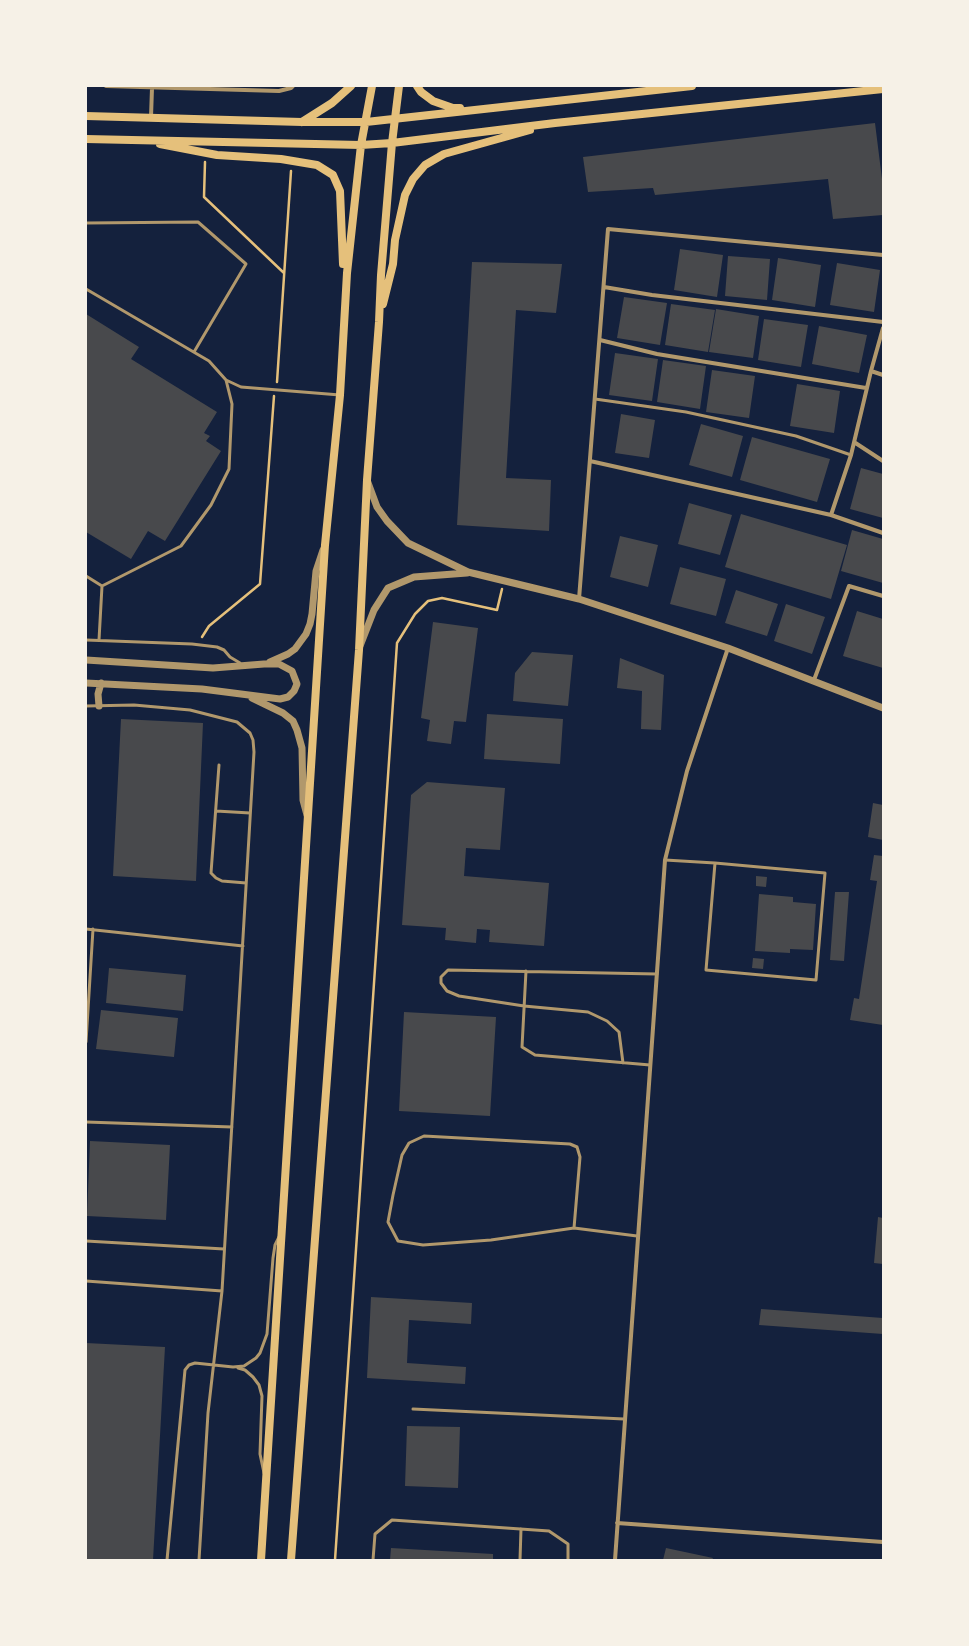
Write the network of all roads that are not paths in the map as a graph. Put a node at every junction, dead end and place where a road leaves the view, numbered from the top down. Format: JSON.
{"nodes":[{"id":1,"x":106,"y":86,"type":"edge"},
{"id":2,"x":293,"y":86,"type":"edge"},
{"id":3,"x":351,"y":86,"type":"edge"},
{"id":4,"x":372,"y":86,"type":"edge"},
{"id":5,"x":399,"y":86,"type":"edge"},
{"id":6,"x":417,"y":86,"type":"edge"},
{"id":7,"x":692,"y":86,"type":"edge"},
{"id":8,"x":152,"y":88,"type":"junction"},
{"id":9,"x":630,"y":89,"type":"edge"},
{"id":10,"x":881,"y":90,"type":"edge"},
{"id":11,"x":481,"y":109,"type":"junction"},
{"id":12,"x":86,"y":116,"type":"edge"},
{"id":13,"x":151,"y":118,"type":"junction"},
{"id":14,"x":395,"y":119,"type":"junction"},
{"id":15,"x":302,"y":122,"type":"junction"},
{"id":16,"x":366,"y":122,"type":"junction"},
{"id":17,"x":555,"y":123,"type":"junction"},
{"id":18,"x":86,"y":139,"type":"edge"},
{"id":19,"x":133,"y":140,"type":"junction"},
{"id":20,"x":392,"y":143,"type":"junction"},
{"id":21,"x":362,"y":145,"type":"junction"},
{"id":22,"x":86,"y":223,"type":"edge"},
{"id":23,"x":883,"y":255,"type":"edge"},
{"id":24,"x":604,"y":287,"type":"junction"},
{"id":25,"x":86,"y":289,"type":"edge"},
{"id":26,"x":345,"y":293,"type":"junction"},
{"id":27,"x":379,"y":322,"type":"junction"},
{"id":28,"x":883,"y":322,"type":"edge"},
{"id":29,"x":883,"y":328,"type":"edge"},
{"id":30,"x":600,"y":340,"type":"junction"},
{"id":31,"x":194,"y":352,"type":"junction"},
{"id":32,"x":870,"y":371,"type":"junction"},
{"id":33,"x":883,"y":375,"type":"edge"},
{"id":34,"x":226,"y":380,"type":"junction"},
{"id":35,"x":866,"y":388,"type":"junction"},
{"id":36,"x":340,"y":395,"type":"junction"},
{"id":37,"x":595,"y":399,"type":"junction"},
{"id":38,"x":854,"y":442,"type":"junction"},
{"id":39,"x":851,"y":455,"type":"junction"},
{"id":40,"x":883,"y":460,"type":"edge"},
{"id":41,"x":590,"y":461,"type":"junction"},
{"id":42,"x":367,"y":480,"type":"junction"},
{"id":43,"x":831,"y":515,"type":"junction"},
{"id":44,"x":883,"y":533,"type":"edge"},
{"id":45,"x":325,"y":545,"type":"junction"},
{"id":46,"x":468,"y":572,"type":"junction"},
{"id":47,"x":86,"y":576,"type":"edge"},
{"id":48,"x":102,"y":586,"type":"junction"},
{"id":49,"x":883,"y":596,"type":"edge"},
{"id":50,"x":579,"y":599,"type":"junction"},
{"id":51,"x":86,"y":640,"type":"edge"},
{"id":52,"x":99,"y":640,"type":"junction"},
{"id":53,"x":728,"y":648,"type":"junction"},
{"id":54,"x":359,"y":650,"type":"junction"},
{"id":55,"x":86,"y":660,"type":"edge"},
{"id":56,"x":264,"y":664,"type":"junction"},
{"id":57,"x":246,"y":665,"type":"junction"},
{"id":58,"x":814,"y":680,"type":"junction"},
{"id":59,"x":86,"y":682,"type":"edge"},
{"id":60,"x":101,"y":683,"type":"junction"},
{"id":61,"x":245,"y":695,"type":"junction"},
{"id":62,"x":86,"y":706,"type":"edge"},
{"id":63,"x":99,"y":706,"type":"junction"},
{"id":64,"x":883,"y":708,"type":"edge"},
{"id":65,"x":219,"y":765,"type":"dead end"},
{"id":66,"x":216,"y":811,"type":"junction"},
{"id":67,"x":250,"y":813,"type":"junction"},
{"id":68,"x":308,"y":818,"type":"junction"},
{"id":69,"x":665,"y":860,"type":"junction"},
{"id":70,"x":716,"y":863,"type":"junction"},
{"id":71,"x":246,"y":883,"type":"junction"},
{"id":72,"x":86,"y":929,"type":"edge"},
{"id":73,"x":93,"y":929,"type":"junction"},
{"id":74,"x":242,"y":946,"type":"junction"},
{"id":75,"x":526,"y":971,"type":"junction"},
{"id":76,"x":656,"y":974,"type":"junction"},
{"id":77,"x":524,"y":1006,"type":"junction"},
{"id":78,"x":86,"y":1042,"type":"edge"},
{"id":79,"x":623,"y":1063,"type":"junction"},
{"id":80,"x":650,"y":1065,"type":"junction"},
{"id":81,"x":86,"y":1122,"type":"edge"},
{"id":82,"x":232,"y":1127,"type":"junction"},
{"id":83,"x":574,"y":1228,"type":"junction"},
{"id":84,"x":281,"y":1234,"type":"junction"},
{"id":85,"x":637,"y":1236,"type":"junction"},
{"id":86,"x":86,"y":1241,"type":"edge"},
{"id":87,"x":224,"y":1249,"type":"junction"},
{"id":88,"x":86,"y":1281,"type":"edge"},
{"id":89,"x":222,"y":1291,"type":"junction"},
{"id":90,"x":213,"y":1366,"type":"junction"},
{"id":91,"x":233,"y":1367,"type":"junction"},
{"id":92,"x":413,"y":1409,"type":"dead end"},
{"id":93,"x":624,"y":1419,"type":"junction"},
{"id":94,"x":266,"y":1478,"type":"junction"},
{"id":95,"x":617,"y":1523,"type":"junction"},
{"id":96,"x":521,"y":1529,"type":"junction"},
{"id":97,"x":883,"y":1542,"type":"edge"},
{"id":98,"x":167,"y":1560,"type":"edge"},
{"id":99,"x":199,"y":1560,"type":"edge"},
{"id":100,"x":261,"y":1560,"type":"edge"},
{"id":101,"x":291,"y":1560,"type":"edge"},
{"id":102,"x":373,"y":1560,"type":"edge"},
{"id":103,"x":520,"y":1560,"type":"edge"},
{"id":104,"x":568,"y":1560,"type":"edge"},
{"id":105,"x":615,"y":1560,"type":"edge"}],
"edges":[{"from":1,"to":8,"type":"street"},
{"from":2,"to":8,"type":"street"},
{"from":3,"to":15,"type":"main road"},
{"from":4,"to":16,"type":"main road"},
{"from":5,"to":14,"type":"main road"},
{"from":6,"to":11,"type":"main road"},
{"from":7,"to":9,"type":"main road"},
{"from":8,"to":13,"type":"street"},
{"from":9,"to":11,"type":"main road"},
{"from":10,"to":17,"type":"main road"},
{"from":11,"to":14,"type":"main road"},
{"from":12,"to":13,"type":"main road"},
{"from":13,"to":15,"type":"main road"},
{"from":14,"to":16,"type":"main road"},
{"from":14,"to":20,"type":"main road"},
{"from":15,"to":16,"type":"main road"},
{"from":16,"to":21,"type":"main road"},
{"from":17,"to":20,"type":"main road"},
{"from":17,"to":27,"type":"main road"},
{"from":18,"to":19,"type":"main road"},
{"from":19,"to":21,"type":"main road"},
{"from":19,"to":26,"type":"main road"},
{"from":20,"to":21,"type":"main road"},
{"from":20,"to":27,"type":"main road"},
{"from":21,"to":26,"type":"main road"},
{"from":22,"to":31,"type":"lane"},
{"from":23,"to":24,"type":"street"},
{"from":24,"to":28,"type":"street"},
{"from":24,"to":30,"type":"street"},
{"from":25,"to":31,"type":"lane"},
{"from":26,"to":36,"type":"main road"},
{"from":27,"to":42,"type":"main road"},
{"from":29,"to":32,"type":"street"},
{"from":30,"to":35,"type":"street"},
{"from":30,"to":37,"type":"street"},
{"from":31,"to":34,"type":"lane"},
{"from":32,"to":33,"type":"street"},
{"from":32,"to":35,"type":"street"},
{"from":34,"to":36,"type":"lane"},
{"from":34,"to":48,"type":"lane"},
{"from":35,"to":38,"type":"street"},
{"from":36,"to":45,"type":"main road"},
{"from":37,"to":39,"type":"lane"},
{"from":37,"to":41,"type":"street"},
{"from":38,"to":39,"type":"street"},
{"from":38,"to":40,"type":"street"},
{"from":39,"to":43,"type":"street"},
{"from":41,"to":43,"type":"street"},
{"from":41,"to":50,"type":"street"},
{"from":42,"to":46,"type":"street"},
{"from":42,"to":54,"type":"main road"},
{"from":43,"to":44,"type":"street"},
{"from":45,"to":56,"type":"street"},
{"from":45,"to":68,"type":"main road"},
{"from":46,"to":50,"type":"street"},
{"from":46,"to":54,"type":"street"},
{"from":47,"to":48,"type":"lane"},
{"from":48,"to":52,"type":"lane"},
{"from":49,"to":58,"type":"street"},
{"from":50,"to":53,"type":"street"},
{"from":51,"to":52,"type":"lane"},
{"from":52,"to":57,"type":"lane"},
{"from":53,"to":58,"type":"street"},
{"from":53,"to":69,"type":"street"},
{"from":54,"to":101,"type":"main road"},
{"from":55,"to":57,"type":"street"},
{"from":56,"to":57,"type":"street"},
{"from":56,"to":61,"type":"street"},
{"from":58,"to":64,"type":"street"},
{"from":59,"to":60,"type":"street"},
{"from":60,"to":61,"type":"street"},
{"from":60,"to":63,"type":"street"},
{"from":61,"to":68,"type":"street"},
{"from":62,"to":63,"type":"lane"},
{"from":63,"to":67,"type":"lane"},
{"from":65,"to":66,"type":"lane"},
{"from":66,"to":67,"type":"lane"},
{"from":66,"to":71,"type":"lane"},
{"from":67,"to":71,"type":"lane"},
{"from":68,"to":84,"type":"main road"},
{"from":69,"to":70,"type":"lane"},
{"from":69,"to":76,"type":"street"},
{"from":70,"to":70,"type":"lane"},
{"from":71,"to":74,"type":"lane"},
{"from":72,"to":73,"type":"lane"},
{"from":73,"to":74,"type":"lane"},
{"from":73,"to":78,"type":"lane"},
{"from":74,"to":82,"type":"lane"},
{"from":75,"to":76,"type":"lane"},
{"from":75,"to":77,"type":"lane"},
{"from":75,"to":77,"type":"lane"},
{"from":76,"to":80,"type":"street"},
{"from":77,"to":79,"type":"lane"},
{"from":77,"to":79,"type":"lane"},
{"from":79,"to":80,"type":"lane"},
{"from":80,"to":85,"type":"street"},
{"from":81,"to":82,"type":"lane"},
{"from":82,"to":87,"type":"lane"},
{"from":83,"to":83,"type":"lane"},
{"from":83,"to":85,"type":"lane"},
{"from":84,"to":91,"type":"lane"},
{"from":84,"to":94,"type":"main road"},
{"from":85,"to":93,"type":"street"},
{"from":86,"to":87,"type":"lane"},
{"from":87,"to":89,"type":"lane"},
{"from":88,"to":89,"type":"lane"},
{"from":89,"to":90,"type":"lane"},
{"from":90,"to":91,"type":"lane"},
{"from":90,"to":98,"type":"lane"},
{"from":90,"to":99,"type":"lane"},
{"from":91,"to":94,"type":"lane"},
{"from":92,"to":93,"type":"lane"},
{"from":93,"to":95,"type":"street"},
{"from":94,"to":100,"type":"main road"},
{"from":95,"to":97,"type":"street"},
{"from":95,"to":105,"type":"street"},
{"from":96,"to":102,"type":"lane"},
{"from":96,"to":103,"type":"lane"},
{"from":96,"to":104,"type":"lane"}]}
